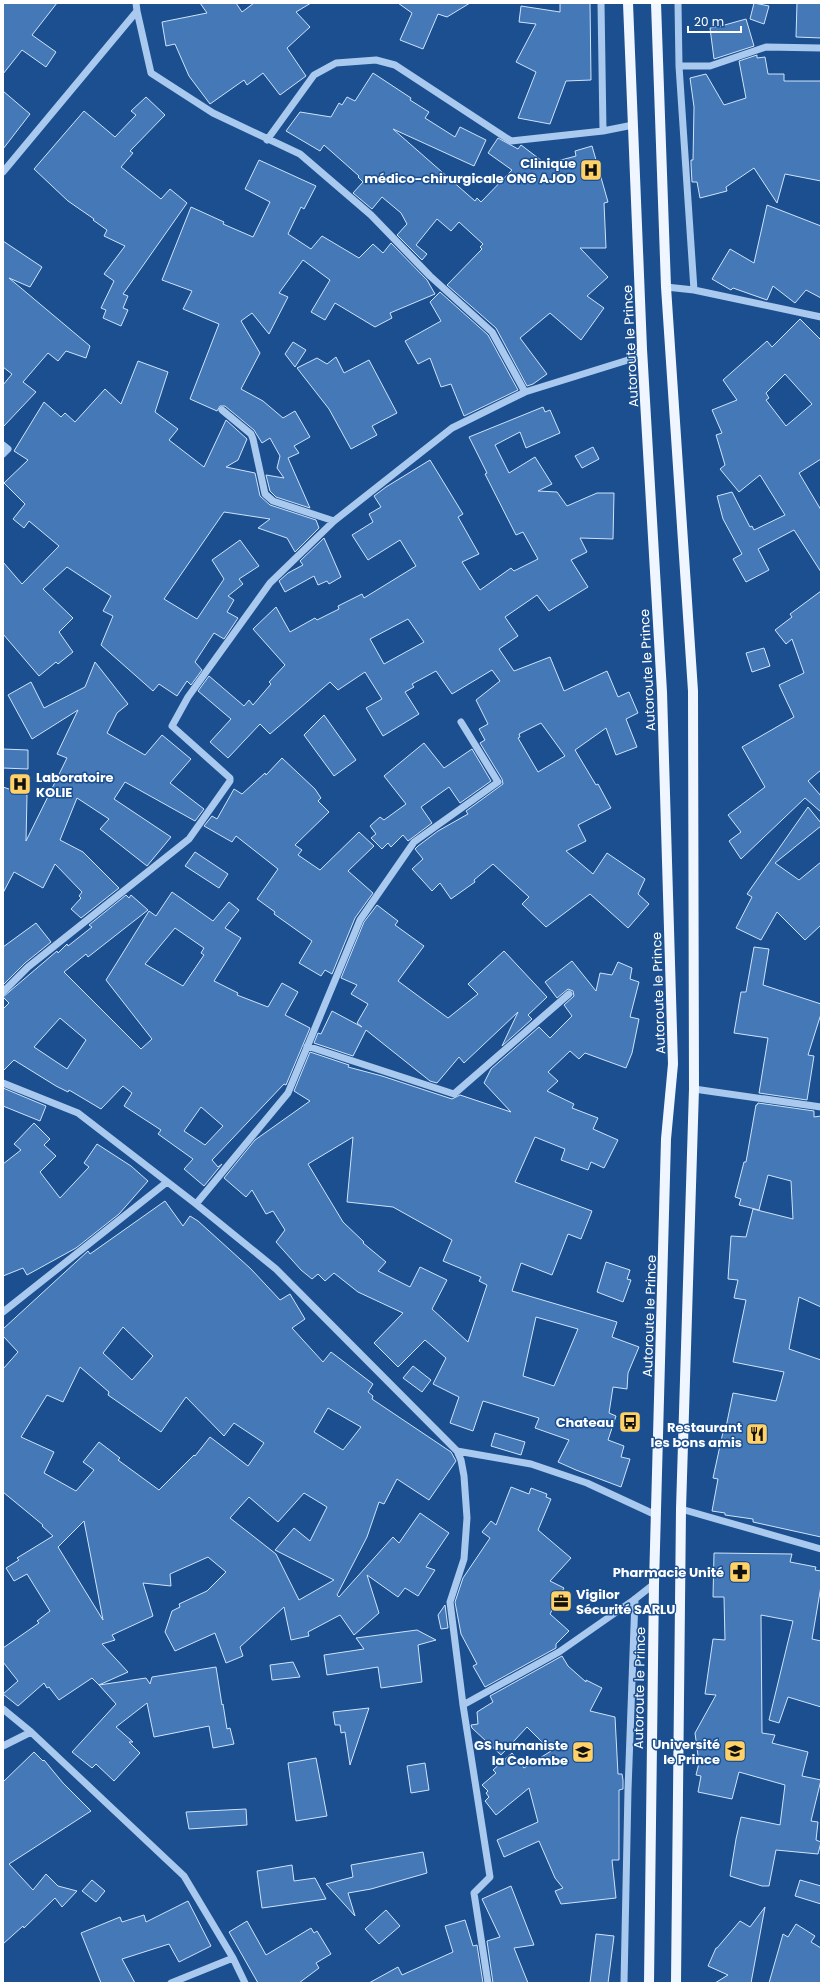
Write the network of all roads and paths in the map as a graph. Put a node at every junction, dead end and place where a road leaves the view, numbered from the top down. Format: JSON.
{"nodes":[{"id":1,"x":136,"y":3,"type":"edge"},
{"id":2,"x":601,"y":3,"type":"edge"},
{"id":3,"x":628,"y":3,"type":"edge"},
{"id":4,"x":656,"y":3,"type":"edge"},
{"id":5,"x":678,"y":3,"type":"edge"},
{"id":6,"x":137,"y":11,"type":"junction"},
{"id":7,"x":821,"y":48,"type":"edge"},
{"id":8,"x":679,"y":66,"type":"junction"},
{"id":9,"x":633,"y":125,"type":"junction"},
{"id":10,"x":603,"y":131,"type":"junction"},
{"id":11,"x":267,"y":140,"type":"junction"},
{"id":12,"x":3,"y":172,"type":"edge"},
{"id":13,"x":666,"y":287,"type":"junction"},
{"id":14,"x":694,"y":290,"type":"junction"},
{"id":15,"x":821,"y":317,"type":"edge"},
{"id":16,"x":642,"y":349,"type":"junction"},
{"id":17,"x":525,"y":392,"type":"junction"},
{"id":18,"x":222,"y":410,"type":"dead end"},
{"id":19,"x":3,"y":445,"type":"edge"},
{"id":20,"x":3,"y":454,"type":"edge"},
{"id":21,"x":334,"y":521,"type":"junction"},
{"id":22,"x":461,"y":722,"type":"dead end"},
{"id":23,"x":3,"y":992,"type":"edge"},
{"id":24,"x":569,"y":994,"type":"dead end"},
{"id":25,"x":307,"y":1046,"type":"junction"},
{"id":26,"x":3,"y":1083,"type":"edge"},
{"id":27,"x":694,"y":1089,"type":"junction"},
{"id":28,"x":821,"y":1107,"type":"edge"},
{"id":29,"x":167,"y":1182,"type":"junction"},
{"id":30,"x":196,"y":1204,"type":"junction"},
{"id":31,"x":3,"y":1312,"type":"edge"},
{"id":32,"x":457,"y":1451,"type":"junction"},
{"id":33,"x":681,"y":1509,"type":"junction"},
{"id":34,"x":656,"y":1515,"type":"junction"},
{"id":35,"x":821,"y":1549,"type":"edge"},
{"id":36,"x":654,"y":1584,"type":"junction"},
{"id":37,"x":635,"y":1599,"type":"junction"},
{"id":38,"x":463,"y":1705,"type":"junction"},
{"id":39,"x":3,"y":1709,"type":"edge"},
{"id":40,"x":31,"y":1732,"type":"junction"},
{"id":41,"x":3,"y":1746,"type":"edge"},
{"id":42,"x":233,"y":1958,"type":"junction"},
{"id":43,"x":171,"y":1983,"type":"edge"},
{"id":44,"x":245,"y":1983,"type":"edge"},
{"id":45,"x":488,"y":1983,"type":"edge"},
{"id":46,"x":624,"y":1983,"type":"edge"},
{"id":47,"x":649,"y":1983,"type":"edge"},
{"id":48,"x":676,"y":1983,"type":"edge"}],
"edges":[{"from":1,"to":6,"type":"street"},
{"from":2,"to":10,"type":"street"},
{"from":3,"to":9,"type":"main road","name":"Autoroute le Prince"},
{"from":4,"to":13,"type":"main road"},
{"from":5,"to":8,"type":"street"},
{"from":6,"to":11,"type":"street"},
{"from":6,"to":12,"type":"street"},
{"from":7,"to":8,"type":"street"},
{"from":8,"to":14,"type":"street"},
{"from":9,"to":10,"type":"street"},
{"from":9,"to":16,"type":"main road","name":"Autoroute le Prince"},
{"from":10,"to":11,"type":"street"},
{"from":11,"to":17,"type":"street"},
{"from":13,"to":14,"type":"street"},
{"from":13,"to":27,"type":"main road"},
{"from":14,"to":15,"type":"street"},
{"from":16,"to":17,"type":"street"},
{"from":16,"to":34,"type":"main road","name":"Autoroute le Prince"},
{"from":17,"to":21,"type":"street"},
{"from":18,"to":21,"type":"street"},
{"from":19,"to":20,"type":"street"},
{"from":21,"to":23,"type":"street"},
{"from":22,"to":25,"type":"street"},
{"from":24,"to":25,"type":"street"},
{"from":25,"to":30,"type":"street"},
{"from":26,"to":29,"type":"street"},
{"from":27,"to":28,"type":"street"},
{"from":27,"to":33,"type":"main road"},
{"from":29,"to":30,"type":"street"},
{"from":29,"to":31,"type":"street"},
{"from":30,"to":32,"type":"street"},
{"from":32,"to":34,"type":"street"},
{"from":32,"to":38,"type":"street"},
{"from":33,"to":35,"type":"street"},
{"from":33,"to":48,"type":"main road"},
{"from":34,"to":36,"type":"main road","name":"Autoroute le Prince"},
{"from":36,"to":37,"type":"street"},
{"from":36,"to":47,"type":"main road","name":"Autoroute le Prince"},
{"from":37,"to":38,"type":"street"},
{"from":37,"to":46,"type":"street"},
{"from":38,"to":45,"type":"street"},
{"from":39,"to":40,"type":"street"},
{"from":40,"to":41,"type":"street"},
{"from":40,"to":42,"type":"street"},
{"from":42,"to":43,"type":"street"},
{"from":42,"to":44,"type":"street"}]}
